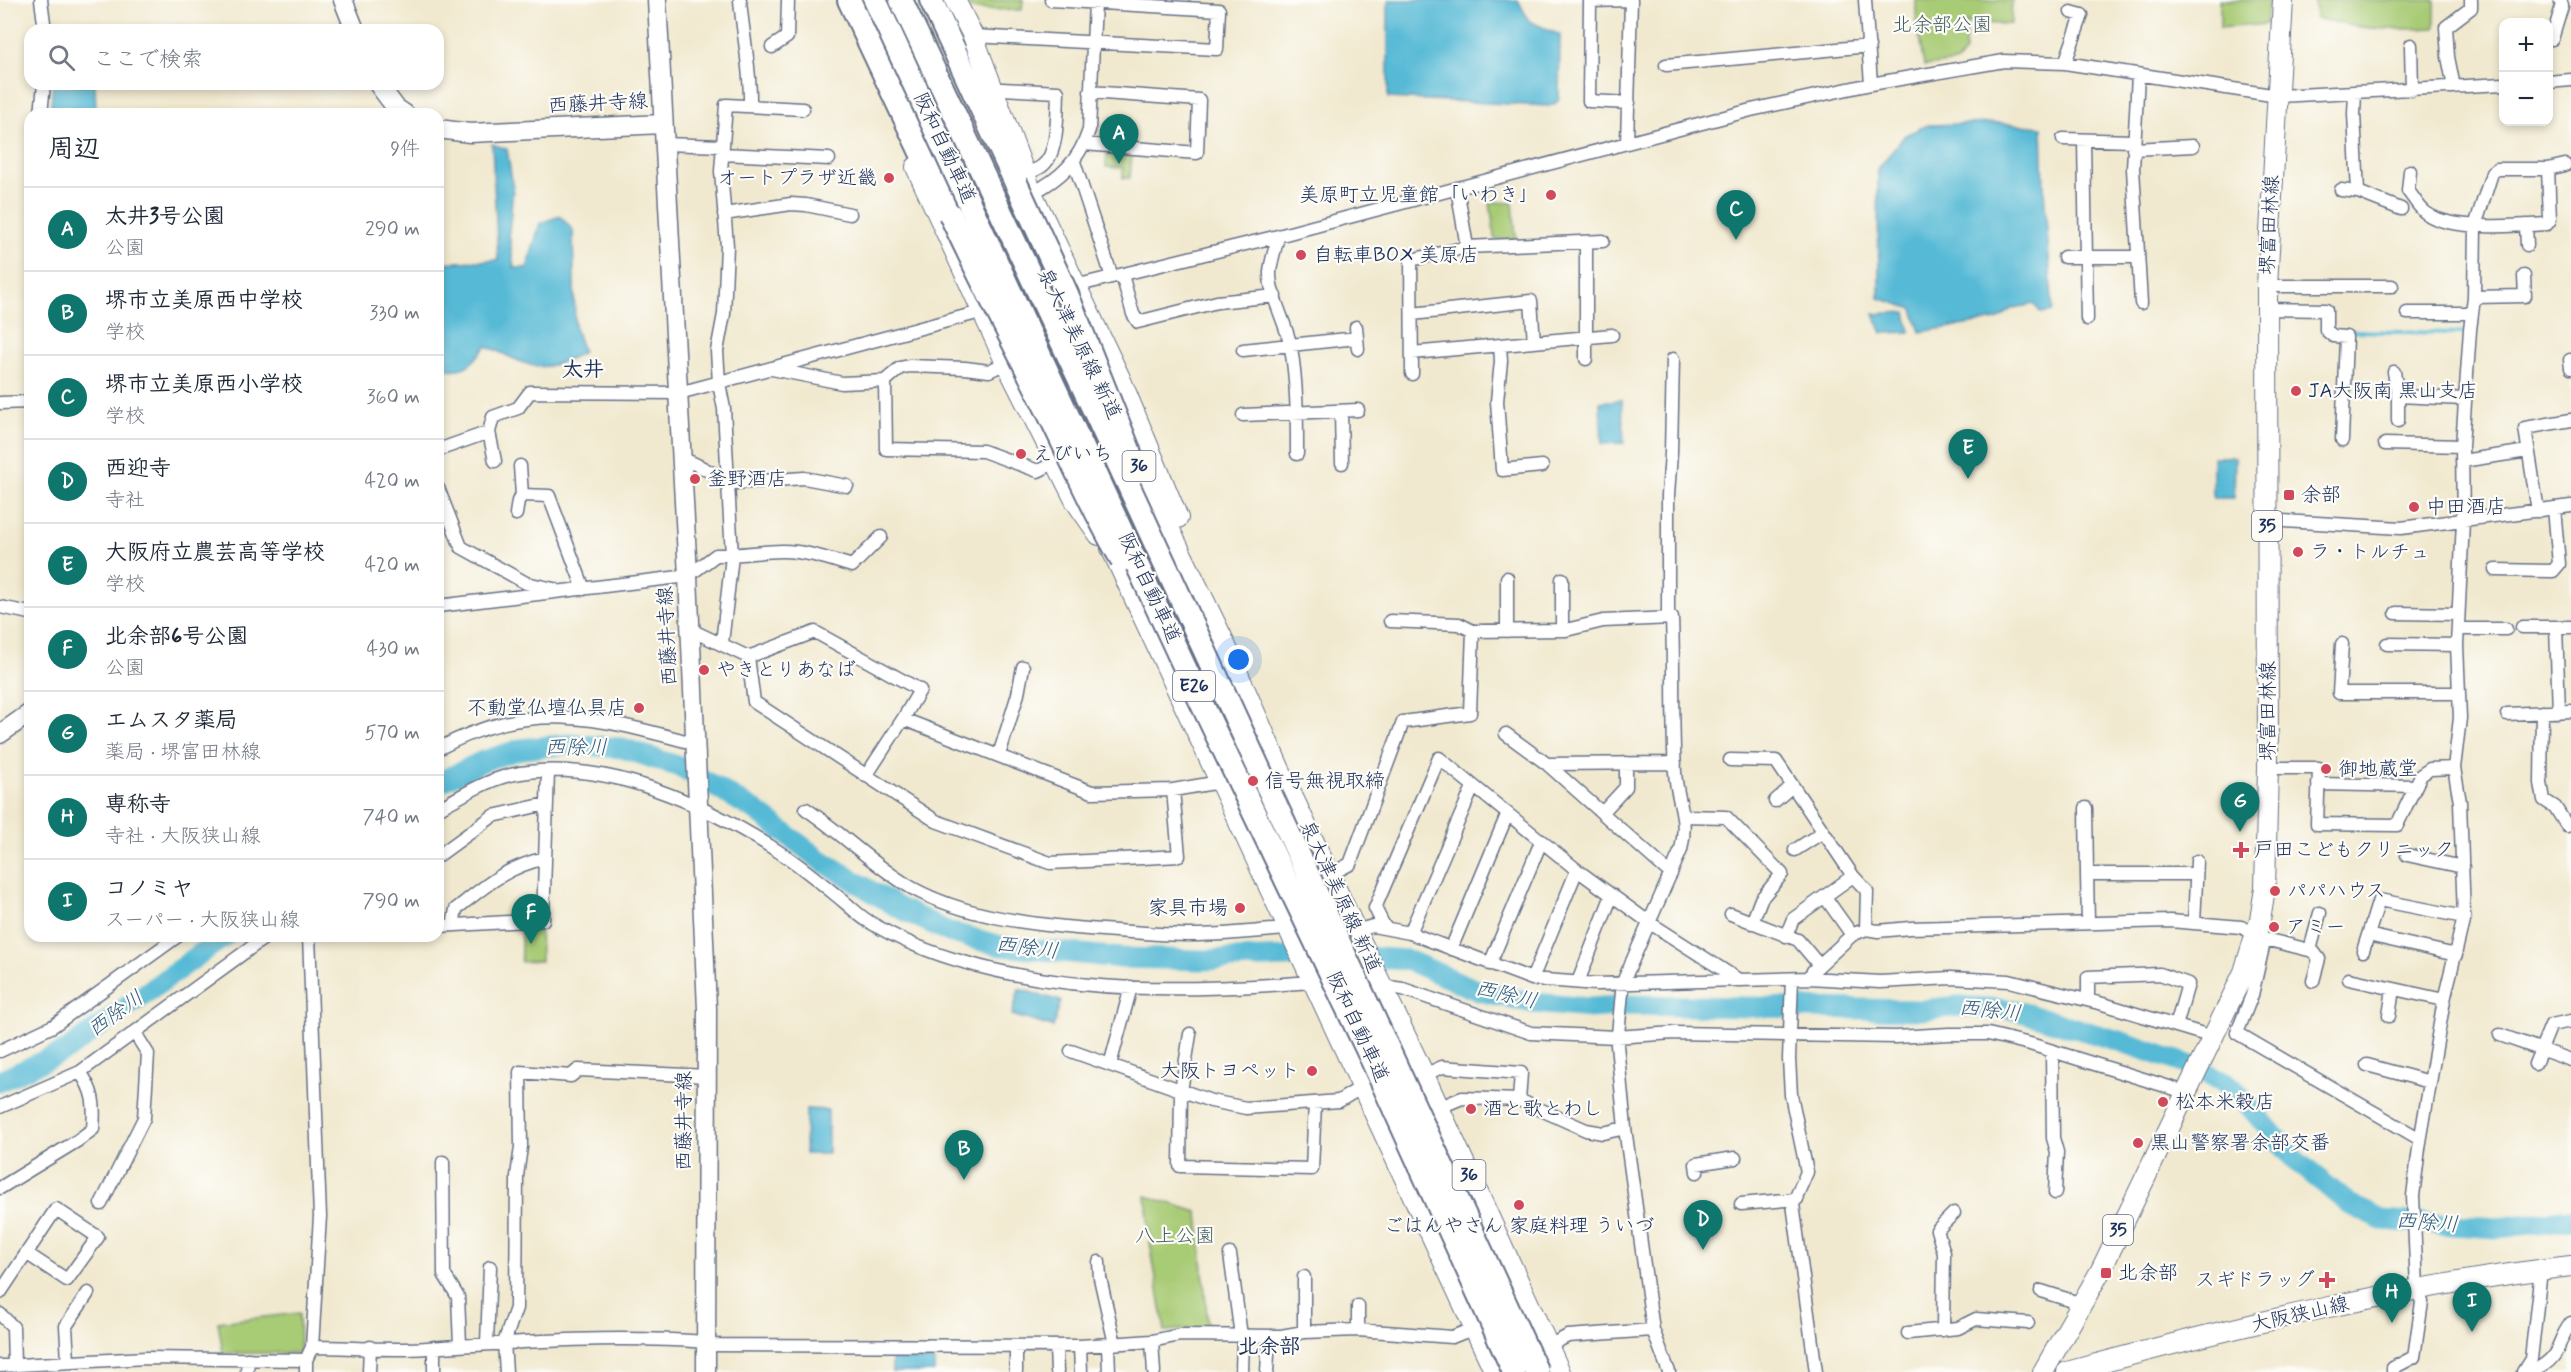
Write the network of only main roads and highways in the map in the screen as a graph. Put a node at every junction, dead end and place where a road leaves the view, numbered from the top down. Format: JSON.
{"nodes":[{"id":1,"x":343,"y":0,"type":"edge"},
{"id":2,"x":657,"y":0,"type":"edge"},
{"id":3,"x":839,"y":0,"type":"edge"},
{"id":4,"x":849,"y":0,"type":"edge"},
{"id":5,"x":864,"y":0,"type":"edge"},
{"id":6,"x":875,"y":0,"type":"edge"},
{"id":7,"x":901,"y":0,"type":"edge"},
{"id":8,"x":919,"y":0,"type":"edge"},
{"id":9,"x":931,"y":0,"type":"edge"},
{"id":10,"x":942,"y":0,"type":"edge"},
{"id":11,"x":955,"y":0,"type":"edge"},
{"id":12,"x":2283,"y":0,"type":"edge"},
{"id":13,"x":353,"y":24,"type":"edge"},
{"id":14,"x":382,"y":90,"type":"edge"},
{"id":15,"x":396,"y":108,"type":"edge"},
{"id":16,"x":663,"y":124,"type":"junction"},
{"id":17,"x":444,"y":130,"type":"edge"},
{"id":18,"x":1024,"y":183,"type":"junction"},
{"id":19,"x":1158,"y":550,"type":"junction"},
{"id":20,"x":1116,"y":559,"type":"junction"},
{"id":21,"x":1221,"y":635,"type":"junction"},
{"id":22,"x":1191,"y":681,"type":"junction"},
{"id":23,"x":24,"y":717,"type":"edge"},
{"id":24,"x":0,"y":734,"type":"edge"},
{"id":25,"x":2571,"y":1266,"type":"edge"},
{"id":26,"x":2125,"y":1365,"type":"edge"},
{"id":27,"x":2073,"y":1371,"type":"edge"},
{"id":28,"x":706,"y":1372,"type":"edge"},
{"id":29,"x":1495,"y":1372,"type":"edge"},
{"id":30,"x":1514,"y":1372,"type":"edge"},
{"id":31,"x":1537,"y":1372,"type":"edge"},
{"id":32,"x":1560,"y":1372,"type":"edge"},
{"id":33,"x":2043,"y":1372,"type":"edge"}],
"edges":[{"from":1,"to":13,"type":"main road"},
{"from":2,"to":16,"type":"main road"},
{"from":3,"to":20,"type":"main road"},
{"from":4,"to":22,"type":"highway","bridge":true},
{"from":5,"to":20,"type":"main road"},
{"from":6,"to":22,"type":"highway","name":"阪和自動車道","number":"E26","bridge":true},
{"from":7,"to":19,"type":"highway","name":"阪和自動車道","number":"E26","bridge":true},
{"from":8,"to":21,"type":"main road","name":"泉大津美原線 新道","number":"36"},
{"from":9,"to":18,"type":"highway"},
{"from":10,"to":18,"type":"highway"},
{"from":11,"to":18,"type":"main road","number":"36"},
{"from":12,"to":33,"type":"main road","name":"堺富田林線","number":"35"},
{"from":14,"to":15,"type":"main road"},
{"from":16,"to":17,"type":"main road","name":"西藤井寺線"},
{"from":16,"to":28,"type":"main road","name":"西藤井寺線"},
{"from":18,"to":19,"type":"highway","bridge":true},
{"from":18,"to":21,"type":"main road","number":"36"},
{"from":19,"to":31,"type":"highway","name":"阪和自動車道","number":"E26","bridge":true},
{"from":20,"to":29,"type":"main road"},
{"from":21,"to":32,"type":"main road","name":"泉大津美原線 新道","number":"36"},
{"from":22,"to":30,"type":"highway","name":"阪和自動車道","number":"E26","bridge":true},
{"from":23,"to":24,"type":"main road"},
{"from":25,"to":26,"type":"main road","name":"大阪狭山線"},
{"from":26,"to":27,"type":"main road","name":"大阪狭山線"}]}
